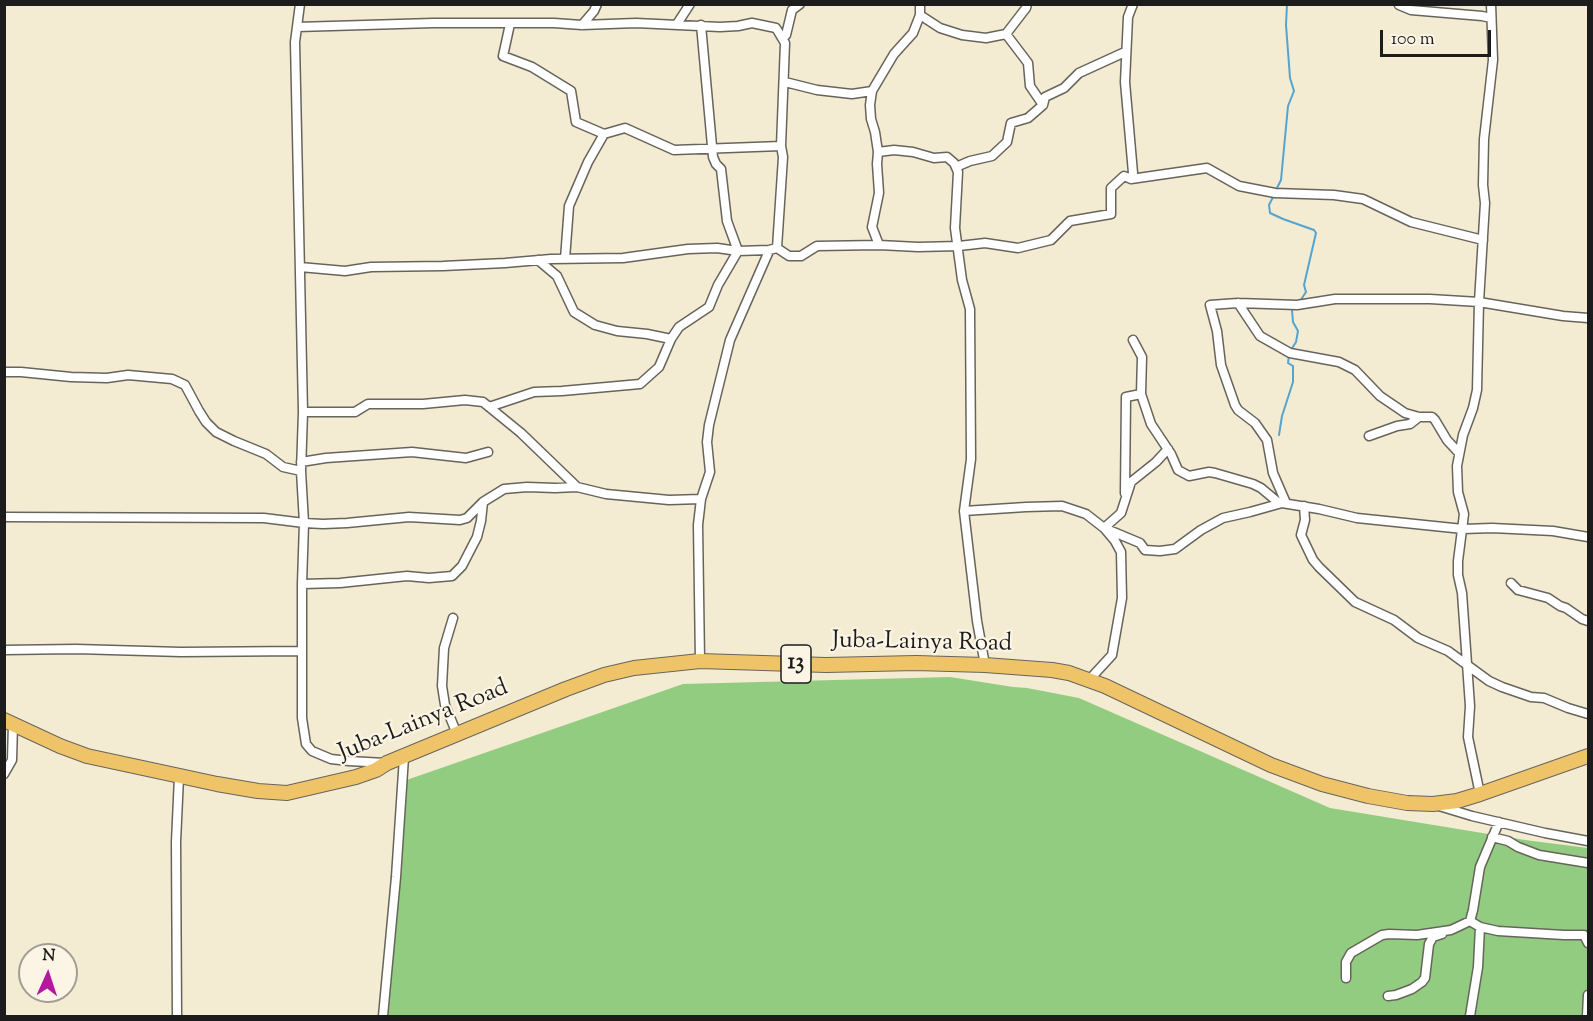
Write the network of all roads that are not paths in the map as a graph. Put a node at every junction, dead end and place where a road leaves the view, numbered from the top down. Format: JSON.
{"nodes":[{"id":1,"x":300,"y":4,"type":"edge"},
{"id":2,"x":597,"y":4,"type":"edge"},
{"id":3,"x":690,"y":4,"type":"edge"},
{"id":4,"x":800,"y":4,"type":"edge"},
{"id":5,"x":920,"y":4,"type":"edge"},
{"id":6,"x":1027,"y":4,"type":"edge"},
{"id":7,"x":1134,"y":4,"type":"edge"},
{"id":8,"x":1491,"y":4,"type":"edge"},
{"id":9,"x":1399,"y":5,"type":"edge"},
{"id":10,"x":792,"y":8,"type":"edge"},
{"id":11,"x":920,"y":15,"type":"junction"},
{"id":12,"x":1491,"y":18,"type":"junction"},
{"id":13,"x":510,"y":24,"type":"junction"},
{"id":14,"x":677,"y":24,"type":"junction"},
{"id":15,"x":582,"y":25,"type":"junction"},
{"id":16,"x":701,"y":25,"type":"junction"},
{"id":17,"x":297,"y":27,"type":"junction"},
{"id":18,"x":1006,"y":34,"type":"junction"},
{"id":19,"x":783,"y":38,"type":"junction"},
{"id":20,"x":1125,"y":52,"type":"junction"},
{"id":21,"x":785,"y":82,"type":"junction"},
{"id":22,"x":872,"y":91,"type":"junction"},
{"id":23,"x":1042,"y":105,"type":"junction"},
{"id":24,"x":604,"y":134,"type":"junction"},
{"id":25,"x":781,"y":146,"type":"junction"},
{"id":26,"x":712,"y":148,"type":"junction"},
{"id":27,"x":878,"y":152,"type":"junction"},
{"id":28,"x":956,"y":167,"type":"junction"},
{"id":29,"x":1131,"y":179,"type":"junction"},
{"id":30,"x":1482,"y":240,"type":"junction"},
{"id":31,"x":879,"y":245,"type":"junction"},
{"id":32,"x":959,"y":246,"type":"junction"},
{"id":33,"x":773,"y":249,"type":"junction"},
{"id":34,"x":738,"y":251,"type":"junction"},
{"id":35,"x":565,"y":259,"type":"junction"},
{"id":36,"x":538,"y":260,"type":"junction"},
{"id":37,"x":300,"y":267,"type":"junction"},
{"id":38,"x":1479,"y":302,"type":"junction"},
{"id":39,"x":1238,"y":303,"type":"junction"},
{"id":40,"x":1588,"y":318,"type":"edge"},
{"id":41,"x":671,"y":339,"type":"junction"},
{"id":42,"x":1133,"y":340,"type":"dead end"},
{"id":43,"x":4,"y":372,"type":"edge"},
{"id":44,"x":1141,"y":394,"type":"junction"},
{"id":45,"x":489,"y":407,"type":"junction"},
{"id":46,"x":303,"y":412,"type":"junction"},
{"id":47,"x":1419,"y":417,"type":"junction"},
{"id":48,"x":1369,"y":436,"type":"dead end"},
{"id":49,"x":1168,"y":448,"type":"junction"},
{"id":50,"x":488,"y":452,"type":"dead end"},
{"id":51,"x":1459,"y":453,"type":"junction"},
{"id":52,"x":301,"y":467,"type":"junction"},
{"id":53,"x":577,"y":486,"type":"junction"},
{"id":54,"x":700,"y":499,"type":"junction"},
{"id":55,"x":483,"y":502,"type":"junction"},
{"id":56,"x":1124,"y":502,"type":"junction"},
{"id":57,"x":1283,"y":503,"type":"junction"},
{"id":58,"x":1304,"y":506,"type":"junction"},
{"id":59,"x":964,"y":511,"type":"junction"},
{"id":60,"x":4,"y":517,"type":"edge"},
{"id":61,"x":304,"y":524,"type":"junction"},
{"id":62,"x":1104,"y":528,"type":"junction"},
{"id":63,"x":1463,"y":529,"type":"junction"},
{"id":64,"x":1588,"y":537,"type":"edge"},
{"id":65,"x":1511,"y":583,"type":"dead end"},
{"id":66,"x":302,"y":584,"type":"junction"},
{"id":67,"x":453,"y":618,"type":"dead end"},
{"id":68,"x":1588,"y":621,"type":"edge"},
{"id":69,"x":4,"y":650,"type":"edge"},
{"id":70,"x":302,"y":651,"type":"junction"},
{"id":71,"x":700,"y":661,"type":"junction"},
{"id":72,"x":1466,"y":663,"type":"junction"},
{"id":73,"x":985,"y":665,"type":"junction"},
{"id":74,"x":1089,"y":680,"type":"junction"},
{"id":75,"x":1588,"y":714,"type":"edge"},
{"id":76,"x":9,"y":722,"type":"edge"},
{"id":77,"x":458,"y":734,"type":"junction"},
{"id":78,"x":1588,"y":756,"type":"edge"},
{"id":79,"x":404,"y":757,"type":"junction"},
{"id":80,"x":387,"y":763,"type":"junction"},
{"id":81,"x":4,"y":774,"type":"edge"},
{"id":82,"x":179,"y":777,"type":"junction"},
{"id":83,"x":1480,"y":794,"type":"junction"},
{"id":84,"x":1433,"y":804,"type":"junction"},
{"id":85,"x":1499,"y":822,"type":"junction"},
{"id":86,"x":1492,"y":837,"type":"junction"},
{"id":87,"x":1588,"y":841,"type":"edge"},
{"id":88,"x":1588,"y":863,"type":"edge"},
{"id":89,"x":1470,"y":921,"type":"junction"},
{"id":90,"x":1480,"y":927,"type":"junction"},
{"id":91,"x":1451,"y":930,"type":"junction"},
{"id":92,"x":1588,"y":943,"type":"edge"},
{"id":93,"x":1346,"y":978,"type":"dead end"},
{"id":94,"x":1588,"y":995,"type":"edge"},
{"id":95,"x":1388,"y":996,"type":"dead end"},
{"id":96,"x":177,"y":1017,"type":"edge"},
{"id":97,"x":383,"y":1017,"type":"edge"},
{"id":98,"x":1470,"y":1017,"type":"edge"},
{"id":99,"x":1587,"y":1017,"type":"edge"}],
"edges":[{"from":1,"to":17,"type":"street"},
{"from":2,"to":15,"type":"street"},
{"from":3,"to":14,"type":"street"},
{"from":4,"to":10,"type":"street"},
{"from":5,"to":11,"type":"street"},
{"from":6,"to":18,"type":"street"},
{"from":7,"to":20,"type":"street"},
{"from":8,"to":12,"type":"street"},
{"from":9,"to":12,"type":"street"},
{"from":10,"to":19,"type":"street"},
{"from":11,"to":18,"type":"street"},
{"from":11,"to":22,"type":"street"},
{"from":12,"to":30,"type":"street"},
{"from":13,"to":15,"type":"street"},
{"from":13,"to":17,"type":"street"},
{"from":13,"to":24,"type":"street"},
{"from":14,"to":15,"type":"street"},
{"from":14,"to":16,"type":"street"},
{"from":16,"to":19,"type":"street"},
{"from":16,"to":26,"type":"street"},
{"from":17,"to":37,"type":"street"},
{"from":18,"to":23,"type":"street"},
{"from":19,"to":21,"type":"street"},
{"from":20,"to":23,"type":"street"},
{"from":20,"to":29,"type":"street"},
{"from":21,"to":22,"type":"street"},
{"from":21,"to":25,"type":"street"},
{"from":22,"to":27,"type":"street"},
{"from":23,"to":28,"type":"street"},
{"from":24,"to":26,"type":"street"},
{"from":24,"to":35,"type":"street"},
{"from":25,"to":26,"type":"street"},
{"from":25,"to":33,"type":"street"},
{"from":26,"to":34,"type":"street"},
{"from":27,"to":28,"type":"street"},
{"from":27,"to":31,"type":"street"},
{"from":28,"to":32,"type":"street"},
{"from":29,"to":30,"type":"street"},
{"from":29,"to":32,"type":"street"},
{"from":30,"to":38,"type":"street"},
{"from":31,"to":32,"type":"street"},
{"from":31,"to":33,"type":"street"},
{"from":32,"to":59,"type":"street"},
{"from":33,"to":34,"type":"street"},
{"from":33,"to":54,"type":"street"},
{"from":34,"to":35,"type":"street"},
{"from":34,"to":41,"type":"street"},
{"from":35,"to":36,"type":"street"},
{"from":36,"to":37,"type":"street"},
{"from":36,"to":41,"type":"street"},
{"from":37,"to":46,"type":"street"},
{"from":38,"to":39,"type":"street"},
{"from":38,"to":40,"type":"street"},
{"from":38,"to":51,"type":"street"},
{"from":39,"to":47,"type":"street"},
{"from":39,"to":57,"type":"street"},
{"from":41,"to":45,"type":"street"},
{"from":42,"to":44,"type":"street"},
{"from":43,"to":52,"type":"street"},
{"from":44,"to":49,"type":"street"},
{"from":44,"to":56,"type":"street"},
{"from":45,"to":46,"type":"street"},
{"from":45,"to":53,"type":"street"},
{"from":46,"to":52,"type":"street"},
{"from":47,"to":48,"type":"street"},
{"from":47,"to":51,"type":"street"},
{"from":49,"to":56,"type":"street"},
{"from":49,"to":57,"type":"street"},
{"from":50,"to":52,"type":"street"},
{"from":51,"to":63,"type":"street"},
{"from":52,"to":61,"type":"street"},
{"from":53,"to":54,"type":"street"},
{"from":53,"to":55,"type":"street"},
{"from":54,"to":71,"type":"street"},
{"from":55,"to":61,"type":"street"},
{"from":55,"to":66,"type":"street"},
{"from":56,"to":62,"type":"street"},
{"from":57,"to":58,"type":"street"},
{"from":57,"to":62,"type":"street"},
{"from":58,"to":63,"type":"street"},
{"from":58,"to":72,"type":"street"},
{"from":59,"to":62,"type":"street"},
{"from":59,"to":73,"type":"street"},
{"from":60,"to":61,"type":"street"},
{"from":61,"to":66,"type":"street"},
{"from":62,"to":74,"type":"street"},
{"from":63,"to":64,"type":"street"},
{"from":63,"to":72,"type":"street"},
{"from":65,"to":68,"type":"street"},
{"from":66,"to":70,"type":"street"},
{"from":67,"to":77,"type":"street"},
{"from":69,"to":70,"type":"street"},
{"from":70,"to":80,"type":"street"},
{"from":71,"to":73,"type":"main road","name":"Juba-Lainya Road","number":"13"},
{"from":71,"to":77,"type":"main road","name":"Juba-Lainya Road","number":"13"},
{"from":72,"to":75,"type":"street"},
{"from":72,"to":83,"type":"street"},
{"from":73,"to":74,"type":"main road","name":"Juba-Lainya Road","number":"13"},
{"from":74,"to":84,"type":"main road","name":"Juba-Lainya Road","number":"13"},
{"from":76,"to":81,"type":"street"},
{"from":76,"to":82,"type":"main road","name":"Juba-Lainya Road","number":"13"},
{"from":77,"to":79,"type":"main road","name":"Juba-Lainya Road","number":"13"},
{"from":78,"to":83,"type":"main road","name":"Juba-Lainya Road","number":"13"},
{"from":79,"to":80,"type":"main road","name":"Juba-Lainya Road","number":"13"},
{"from":79,"to":97,"type":"street"},
{"from":80,"to":82,"type":"main road","name":"Juba-Lainya Road","number":"13"},
{"from":82,"to":96,"type":"street"},
{"from":83,"to":84,"type":"main road","name":"Juba-Lainya Road","number":"13"},
{"from":84,"to":85,"type":"street"},
{"from":85,"to":86,"type":"street"},
{"from":85,"to":87,"type":"street"},
{"from":86,"to":88,"type":"street"},
{"from":86,"to":89,"type":"street"},
{"from":89,"to":90,"type":"street"},
{"from":89,"to":91,"type":"street"},
{"from":90,"to":92,"type":"street"},
{"from":90,"to":98,"type":"street"},
{"from":91,"to":93,"type":"street"},
{"from":91,"to":95,"type":"street"},
{"from":94,"to":99,"type":"street"}]}
